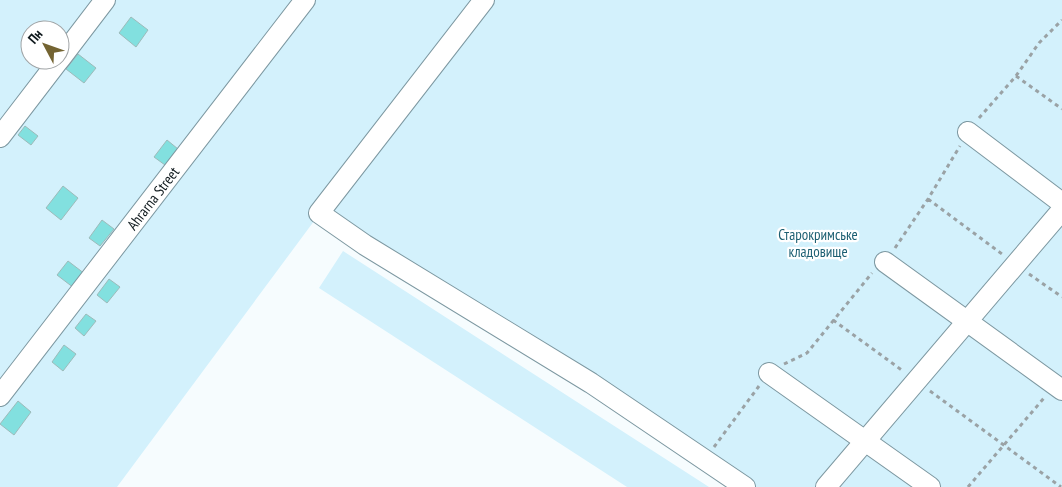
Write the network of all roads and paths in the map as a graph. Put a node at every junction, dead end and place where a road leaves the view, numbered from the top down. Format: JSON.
{"nodes":[{"id":1,"x":105,"y":0,"type":"edge"},
{"id":2,"x":305,"y":0,"type":"edge"},
{"id":3,"x":484,"y":0,"type":"edge"},
{"id":4,"x":1062,"y":20,"type":"edge"},
{"id":5,"x":70,"y":46,"type":"edge"},
{"id":6,"x":52,"y":70,"type":"edge"},
{"id":7,"x":1016,"y":76,"type":"junction"},
{"id":8,"x":1062,"y":109,"type":"edge"},
{"id":9,"x":968,"y":132,"type":"junction"},
{"id":10,"x":0,"y":137,"type":"edge"},
{"id":11,"x":928,"y":199,"type":"junction"},
{"id":12,"x":1062,"y":203,"type":"edge"},
{"id":13,"x":1062,"y":210,"type":"edge"},
{"id":14,"x":885,"y":262,"type":"junction"},
{"id":15,"x":1016,"y":264,"type":"junction"},
{"id":16,"x":1062,"y":298,"type":"edge"},
{"id":17,"x":832,"y":320,"type":"junction"},
{"id":18,"x":967,"y":322,"type":"junction"},
{"id":19,"x":769,"y":373,"type":"junction"},
{"id":20,"x":917,"y":381,"type":"junction"},
{"id":21,"x":1058,"y":388,"type":"edge"},
{"id":22,"x":0,"y":396,"type":"edge"},
{"id":23,"x":864,"y":442,"type":"junction"},
{"id":24,"x":1004,"y":445,"type":"junction"},
{"id":25,"x":704,"y":459,"type":"junction"},
{"id":26,"x":745,"y":487,"type":"edge"},
{"id":27,"x":826,"y":487,"type":"edge"},
{"id":28,"x":930,"y":487,"type":"edge"},
{"id":29,"x":968,"y":487,"type":"edge"},
{"id":30,"x":1061,"y":487,"type":"edge"}],
"edges":[{"from":1,"to":5,"type":"lane"},
{"from":2,"to":22,"type":"lane","name":"Ahrarna Street"},
{"from":3,"to":25,"type":"lane"},
{"from":4,"to":7,"type":"path"},
{"from":6,"to":10,"type":"lane"},
{"from":7,"to":8,"type":"path"},
{"from":7,"to":9,"type":"path"},
{"from":9,"to":11,"type":"path"},
{"from":9,"to":12,"type":"lane"},
{"from":11,"to":14,"type":"path"},
{"from":11,"to":15,"type":"path"},
{"from":13,"to":15,"type":"lane"},
{"from":14,"to":17,"type":"path"},
{"from":14,"to":18,"type":"lane"},
{"from":15,"to":16,"type":"path"},
{"from":15,"to":18,"type":"lane"},
{"from":17,"to":19,"type":"path"},
{"from":17,"to":20,"type":"path"},
{"from":18,"to":20,"type":"lane"},
{"from":18,"to":21,"type":"lane"},
{"from":19,"to":23,"type":"lane"},
{"from":19,"to":25,"type":"path"},
{"from":20,"to":23,"type":"lane"},
{"from":20,"to":24,"type":"path"},
{"from":21,"to":24,"type":"path"},
{"from":23,"to":27,"type":"lane"},
{"from":23,"to":28,"type":"lane"},
{"from":24,"to":29,"type":"path"},
{"from":24,"to":30,"type":"path"},
{"from":25,"to":26,"type":"lane"}]}
